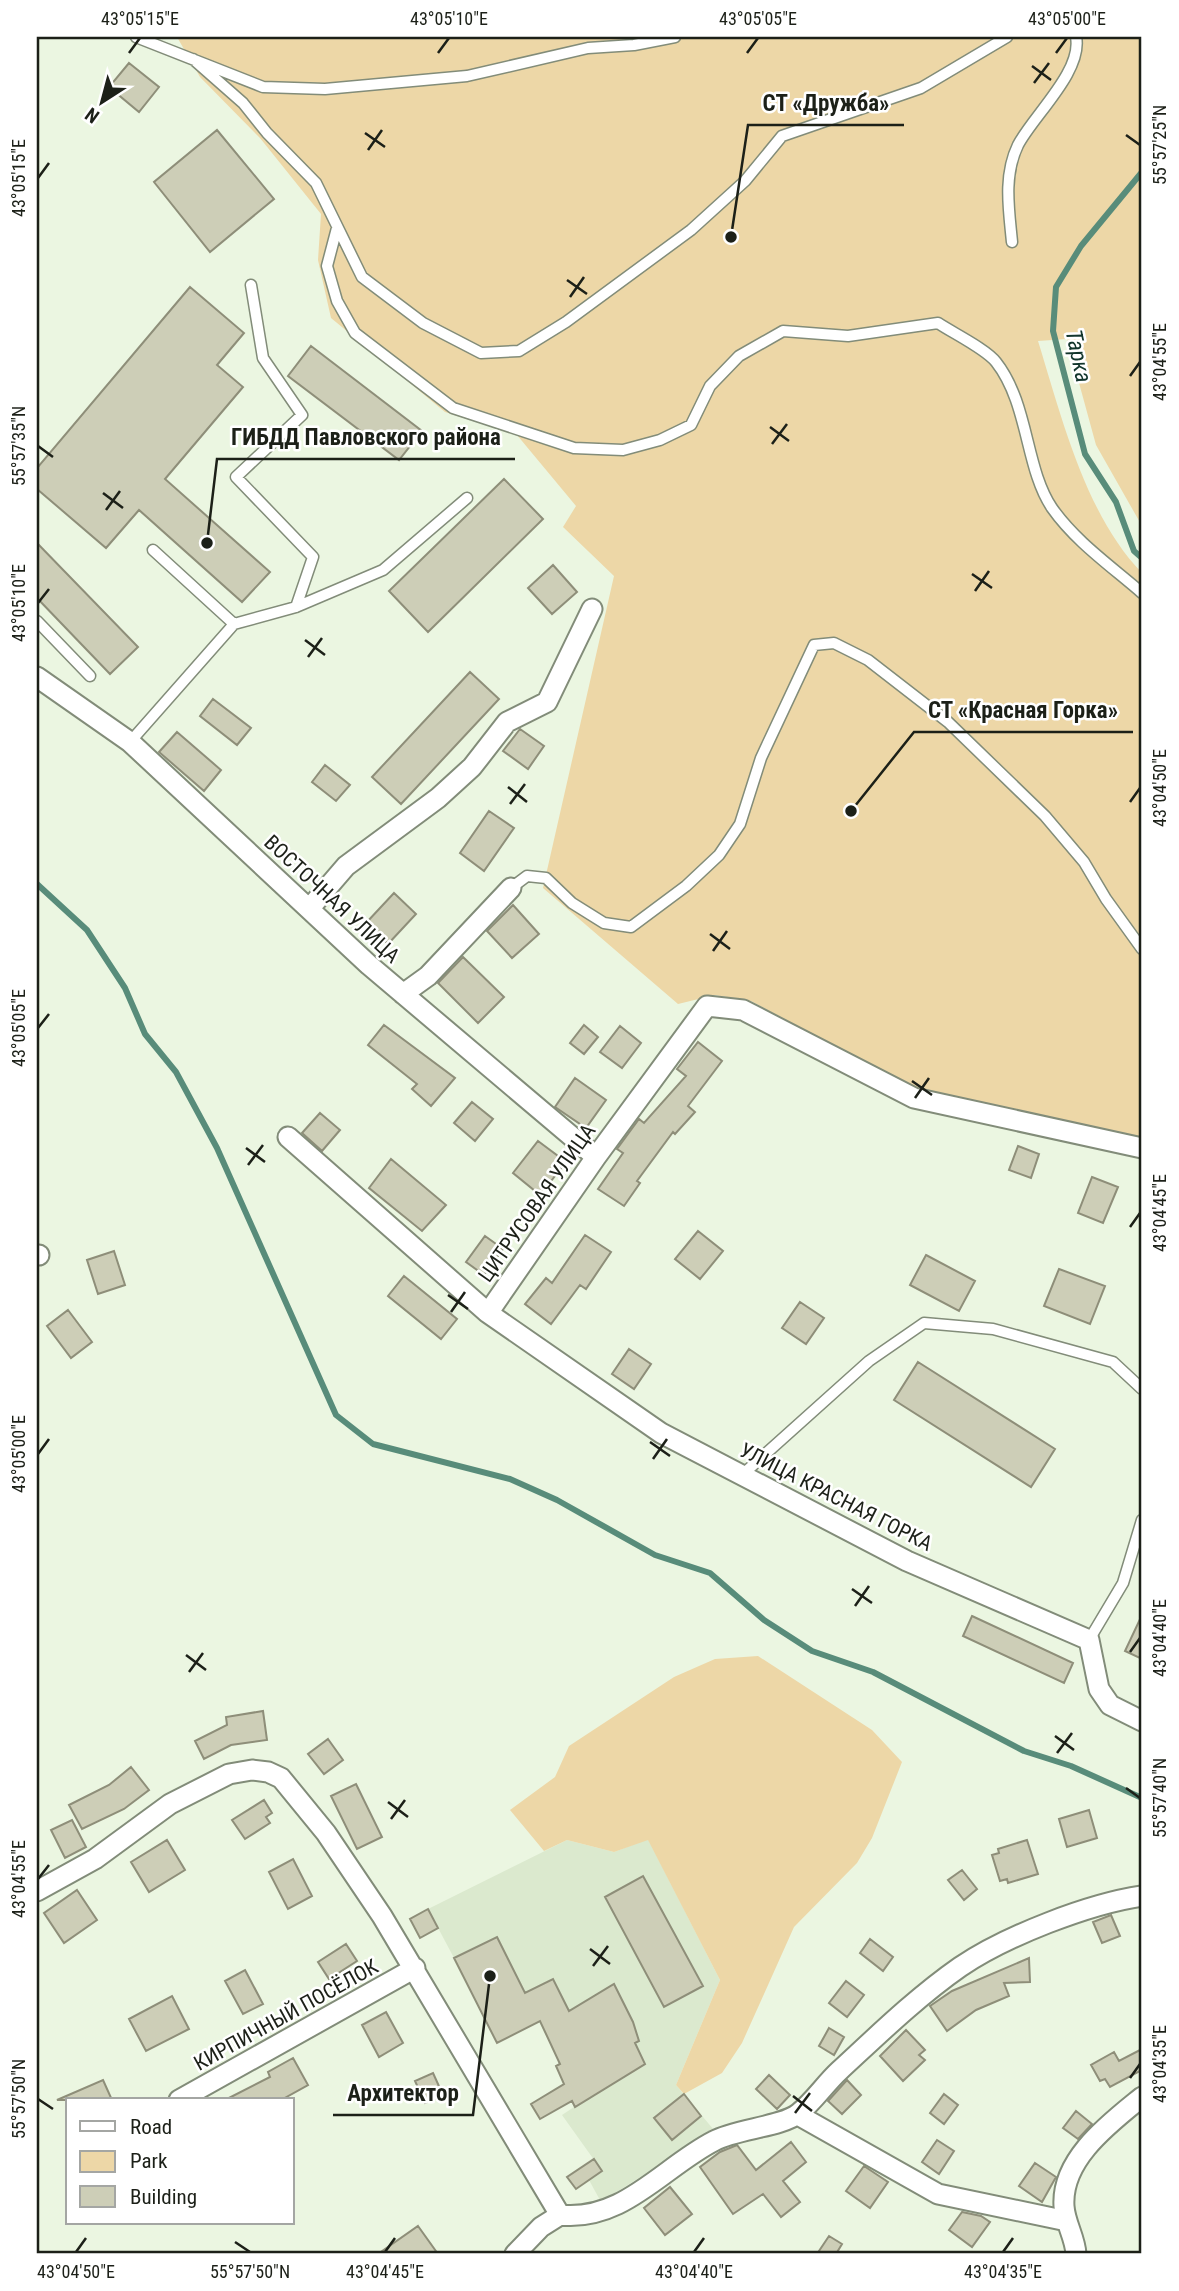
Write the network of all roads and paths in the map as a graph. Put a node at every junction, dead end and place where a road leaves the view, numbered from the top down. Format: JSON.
{"nodes":[{"id":1,"x":136,"y":37,"type":"edge"},
{"id":2,"x":675,"y":37,"type":"edge"},
{"id":3,"x":1007,"y":37,"type":"edge"},
{"id":4,"x":1076,"y":37,"type":"edge"},
{"id":5,"x":192,"y":59,"type":"junction"},
{"id":6,"x":337,"y":228,"type":"junction"},
{"id":7,"x":1012,"y":242,"type":"dead end"},
{"id":8,"x":251,"y":285,"type":"dead end"},
{"id":9,"x":467,"y":498,"type":"dead end"},
{"id":10,"x":153,"y":550,"type":"dead end"},
{"id":11,"x":1142,"y":593,"type":"edge"},
{"id":12,"x":296,"y":607,"type":"junction"},
{"id":13,"x":592,"y":608,"type":"dead end"},
{"id":14,"x":37,"y":621,"type":"edge"},
{"id":15,"x":234,"y":624,"type":"junction"},
{"id":16,"x":90,"y":676,"type":"dead end"},
{"id":17,"x":37,"y":677,"type":"edge"},
{"id":18,"x":130,"y":742,"type":"junction"},
{"id":19,"x":511,"y":888,"type":"joint"},
{"id":20,"x":309,"y":909,"type":"junction"},
{"id":21,"x":1142,"y":949,"type":"edge"},
{"id":22,"x":403,"y":994,"type":"junction"},
{"id":23,"x":288,"y":1137,"type":"dead end"},
{"id":24,"x":1139,"y":1146,"type":"edge"},
{"id":25,"x":596,"y":1157,"type":"junction"},
{"id":26,"x":488,"y":1313,"type":"junction"},
{"id":27,"x":1142,"y":1388,"type":"edge"},
{"id":28,"x":742,"y":1475,"type":"junction"},
{"id":29,"x":1142,"y":1520,"type":"edge"},
{"id":30,"x":1089,"y":1640,"type":"junction"},
{"id":31,"x":1142,"y":1721,"type":"edge"},
{"id":32,"x":37,"y":1891,"type":"edge"},
{"id":33,"x":1142,"y":1896,"type":"edge"},
{"id":34,"x":415,"y":1969,"type":"junction"},
{"id":35,"x":1142,"y":2097,"type":"edge"},
{"id":36,"x":183,"y":2098,"type":"edge"},
{"id":37,"x":798,"y":2115,"type":"junction"},
{"id":38,"x":560,"y":2215,"type":"junction"},
{"id":39,"x":1067,"y":2221,"type":"junction"},
{"id":40,"x":515,"y":2254,"type":"edge"},
{"id":41,"x":1076,"y":2254,"type":"edge"}],
"edges":[{"from":1,"to":5,"type":"lane"},
{"from":2,"to":5,"type":"lane"},
{"from":3,"to":6,"type":"lane"},
{"from":4,"to":7,"type":"lane"},
{"from":5,"to":6,"type":"lane"},
{"from":6,"to":11,"type":"lane"},
{"from":8,"to":12,"type":"lane"},
{"from":9,"to":12,"type":"lane"},
{"from":10,"to":15,"type":"lane"},
{"from":12,"to":15,"type":"lane"},
{"from":13,"to":20,"type":"street"},
{"from":14,"to":16,"type":"lane"},
{"from":15,"to":18,"type":"lane"},
{"from":17,"to":18,"type":"street","name":"ВОСТОЧНАЯ УЛИЦА"},
{"from":18,"to":20,"type":"street","name":"ВОСТОЧНАЯ УЛИЦА"},
{"from":19,"to":21,"type":"lane"},
{"from":19,"to":22,"type":"street"},
{"from":20,"to":22,"type":"street","name":"ВОСТОЧНАЯ УЛИЦА"},
{"from":22,"to":25,"type":"street","name":"ВОСТОЧНАЯ УЛИЦА"},
{"from":23,"to":26,"type":"street","name":"ЦИТРУСОВАЯ УЛИЦА"},
{"from":24,"to":25,"type":"street","name":"ЦИТРУСОВАЯ УЛИЦА"},
{"from":25,"to":26,"type":"street","name":"ЦИТРУСОВАЯ УЛИЦА"},
{"from":26,"to":28,"type":"street","name":"УЛИЦА КРАСНАЯ ГОРКА"},
{"from":27,"to":28,"type":"lane"},
{"from":28,"to":30,"type":"street","name":"УЛИЦА КРАСНАЯ ГОРКА"},
{"from":29,"to":30,"type":"lane"},
{"from":30,"to":31,"type":"street"},
{"from":32,"to":34,"type":"street","name":"КИРПИЧНЫЙ ПОСЁЛОК"},
{"from":33,"to":37,"type":"street"},
{"from":34,"to":36,"type":"street","name":"КИРПИЧНЫЙ ПОСЁЛОК"},
{"from":34,"to":38,"type":"street","name":"КИРПИЧНЫЙ ПОСЁЛОК"},
{"from":35,"to":39,"type":"street"},
{"from":37,"to":38,"type":"street"},
{"from":37,"to":39,"type":"street"},
{"from":38,"to":40,"type":"street"},
{"from":39,"to":41,"type":"street"}]}
